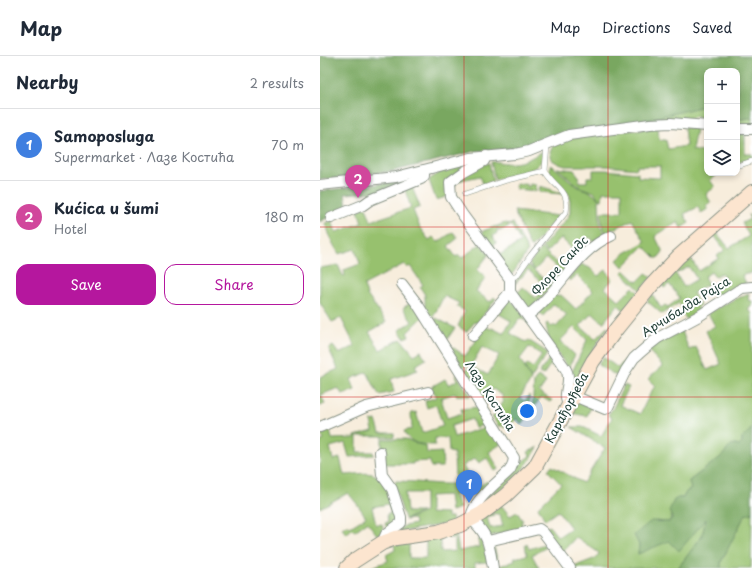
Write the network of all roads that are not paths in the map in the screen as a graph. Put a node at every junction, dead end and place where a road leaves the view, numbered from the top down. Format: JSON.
{"nodes":[{"id":1,"x":704,"y":126,"type":"edge"},
{"id":2,"x":740,"y":129,"type":"edge"},
{"id":3,"x":752,"y":129,"type":"edge"},
{"id":4,"x":547,"y":144,"type":"junction"},
{"id":5,"x":486,"y":156,"type":"junction"},
{"id":6,"x":752,"y":161,"type":"edge"},
{"id":7,"x":740,"y":165,"type":"edge"},
{"id":8,"x":424,"y":170,"type":"junction"},
{"id":9,"x":545,"y":170,"type":"junction"},
{"id":10,"x":320,"y":186,"type":"edge"},
{"id":11,"x":752,"y":192,"type":"edge"},
{"id":12,"x":465,"y":194,"type":"dead end"},
{"id":13,"x":331,"y":218,"type":"dead end"},
{"id":14,"x":612,"y":236,"type":"dead end"},
{"id":15,"x":510,"y":279,"type":"junction"},
{"id":16,"x":402,"y":284,"type":"dead end"},
{"id":17,"x":752,"y":287,"type":"edge"},
{"id":18,"x":510,"y":292,"type":"junction"},
{"id":19,"x":528,"y":315,"type":"junction"},
{"id":20,"x":473,"y":336,"type":"dead end"},
{"id":21,"x":428,"y":392,"type":"dead end"},
{"id":22,"x":572,"y":400,"type":"junction"},
{"id":23,"x":320,"y":427,"type":"edge"},
{"id":24,"x":380,"y":452,"type":"dead end"},
{"id":25,"x":471,"y":519,"type":"junction"},
{"id":26,"x":488,"y":541,"type":"junction"},
{"id":27,"x":382,"y":543,"type":"junction"},
{"id":28,"x":347,"y":568,"type":"edge"},
{"id":29,"x":493,"y":568,"type":"edge"},
{"id":30,"x":570,"y":568,"type":"edge"}],
"edges":[{"from":1,"to":4,"type":"street"},
{"from":2,"to":3,"type":"street"},
{"from":4,"to":5,"type":"street"},
{"from":4,"to":9,"type":"lane"},
{"from":5,"to":8,"type":"street"},
{"from":5,"to":15,"type":"street"},
{"from":6,"to":7,"type":"lane"},
{"from":8,"to":10,"type":"street"},
{"from":8,"to":13,"type":"street"},
{"from":9,"to":12,"type":"lane"},
{"from":9,"to":15,"type":"lane"},
{"from":11,"to":22,"type":"street","name":"Карађорђева"},
{"from":14,"to":19,"type":"street","name":"Флоре Сандс"},
{"from":15,"to":18,"type":"street"},
{"from":16,"to":25,"type":"street","name":"Лазе Костића"},
{"from":17,"to":22,"type":"street","name":"Арчибалда Рајса"},
{"from":18,"to":19,"type":"street"},
{"from":18,"to":20,"type":"street"},
{"from":19,"to":22,"type":"street"},
{"from":21,"to":23,"type":"street"},
{"from":22,"to":25,"type":"street","name":"Карађорђева"},
{"from":24,"to":27,"type":"street"},
{"from":25,"to":26,"type":"street"},
{"from":25,"to":27,"type":"street","name":"Карађорђева"},
{"from":26,"to":29,"type":"street"},
{"from":26,"to":30,"type":"street"},
{"from":27,"to":28,"type":"street","name":"Карађорђева"}]}
